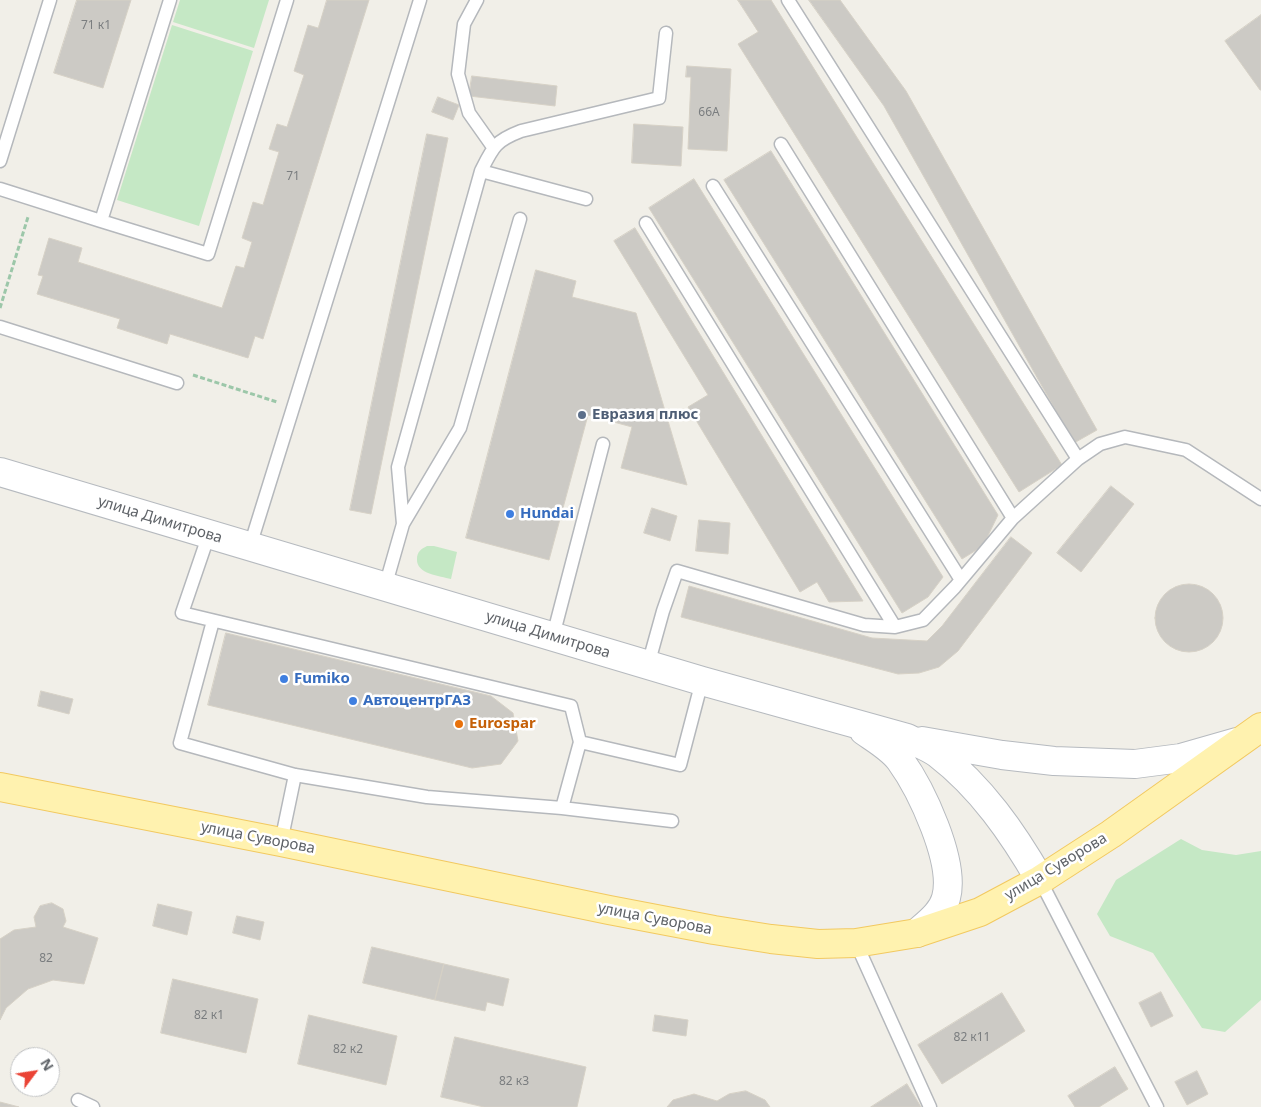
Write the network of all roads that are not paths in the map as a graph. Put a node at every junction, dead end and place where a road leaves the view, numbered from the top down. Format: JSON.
{"nodes":[{"id":1,"x":50,"y":0,"type":"edge"},
{"id":2,"x":170,"y":0,"type":"edge"},
{"id":3,"x":287,"y":0,"type":"edge"},
{"id":4,"x":420,"y":0,"type":"edge"},
{"id":5,"x":477,"y":0,"type":"edge"},
{"id":6,"x":788,"y":0,"type":"edge"},
{"id":7,"x":666,"y":33,"type":"dead end"},
{"id":8,"x":781,"y":144,"type":"dead end"},
{"id":9,"x":493,"y":147,"type":"junction"},
{"id":10,"x":0,"y":162,"type":"edge"},
{"id":11,"x":481,"y":172,"type":"junction"},
{"id":12,"x":713,"y":186,"type":"dead end"},
{"id":13,"x":0,"y":189,"type":"edge"},
{"id":14,"x":586,"y":199,"type":"dead end"},
{"id":15,"x":520,"y":219,"type":"dead end"},
{"id":16,"x":101,"y":221,"type":"junction"},
{"id":17,"x":646,"y":223,"type":"dead end"},
{"id":18,"x":0,"y":328,"type":"edge"},
{"id":19,"x":177,"y":383,"type":"road end"},
{"id":20,"x":603,"y":444,"type":"dead end"},
{"id":21,"x":1078,"y":459,"type":"junction"},
{"id":22,"x":0,"y":472,"type":"edge"},
{"id":23,"x":1261,"y":499,"type":"edge"},
{"id":24,"x":1013,"y":518,"type":"junction"},
{"id":25,"x":403,"y":524,"type":"junction"},
{"id":26,"x":209,"y":534,"type":"junction"},
{"id":27,"x":250,"y":546,"type":"junction"},
{"id":28,"x":960,"y":580,"type":"junction"},
{"id":29,"x":385,"y":586,"type":"junction"},
{"id":30,"x":213,"y":621,"type":"junction"},
{"id":31,"x":895,"y":627,"type":"junction"},
{"id":32,"x":553,"y":636,"type":"junction"},
{"id":33,"x":648,"y":665,"type":"junction"},
{"id":34,"x":702,"y":681,"type":"junction"},
{"id":35,"x":851,"y":722,"type":"junction"},
{"id":36,"x":1251,"y":734,"type":"edge"},
{"id":37,"x":907,"y":738,"type":"junction"},
{"id":38,"x":580,"y":742,"type":"junction"},
{"id":39,"x":295,"y":775,"type":"junction"},
{"id":40,"x":0,"y":787,"type":"edge"},
{"id":41,"x":562,"y":808,"type":"junction"},
{"id":42,"x":672,"y":821,"type":"dead end"},
{"id":43,"x":281,"y":842,"type":"junction"},
{"id":44,"x":1040,"y":880,"type":"junction"},
{"id":45,"x":917,"y":933,"type":"junction"},
{"id":46,"x":856,"y":943,"type":"junction"},
{"id":47,"x":78,"y":1100,"type":"dead end"},
{"id":48,"x":93,"y":1107,"type":"edge"},
{"id":49,"x":930,"y":1107,"type":"edge"},
{"id":50,"x":1157,"y":1107,"type":"edge"}],
"edges":[{"from":1,"to":10,"type":"lane"},
{"from":2,"to":16,"type":"lane"},
{"from":3,"to":16,"type":"lane"},
{"from":4,"to":27,"type":"lane"},
{"from":5,"to":9,"type":"lane"},
{"from":6,"to":21,"type":"lane"},
{"from":7,"to":9,"type":"lane"},
{"from":8,"to":24,"type":"lane"},
{"from":9,"to":11,"type":"lane"},
{"from":11,"to":14,"type":"lane"},
{"from":11,"to":25,"type":"lane"},
{"from":12,"to":28,"type":"lane"},
{"from":13,"to":16,"type":"lane"},
{"from":15,"to":25,"type":"lane"},
{"from":17,"to":31,"type":"lane"},
{"from":18,"to":19,"type":"lane"},
{"from":20,"to":32,"type":"lane"},
{"from":21,"to":23,"type":"lane"},
{"from":21,"to":24,"type":"lane"},
{"from":22,"to":26,"type":"main road","name":"улица Димитрова"},
{"from":24,"to":28,"type":"lane"},
{"from":25,"to":29,"type":"lane"},
{"from":26,"to":27,"type":"main road","name":"улица Димитрова"},
{"from":26,"to":30,"type":"lane"},
{"from":27,"to":29,"type":"main road","name":"улица Димитрова"},
{"from":28,"to":31,"type":"lane"},
{"from":29,"to":32,"type":"main road","name":"улица Димитрова"},
{"from":30,"to":38,"type":"lane"},
{"from":30,"to":39,"type":"lane"},
{"from":31,"to":33,"type":"lane"},
{"from":32,"to":33,"type":"main road","name":"улица Димитрова"},
{"from":33,"to":34,"type":"main road","name":"улица Димитрова"},
{"from":34,"to":35,"type":"main road","name":"улица Димитрова"},
{"from":34,"to":38,"type":"lane"},
{"from":35,"to":37,"type":"main road","name":"улица Димитрова"},
{"from":35,"to":45,"type":"main road"},
{"from":36,"to":37,"type":"main road"},
{"from":36,"to":44,"type":"main road","name":"улица Суворова"},
{"from":37,"to":44,"type":"main road","name":"улица Димитрова"},
{"from":38,"to":41,"type":"lane"},
{"from":39,"to":41,"type":"lane"},
{"from":39,"to":43,"type":"lane"},
{"from":40,"to":43,"type":"main road","name":"улица Суворова"},
{"from":41,"to":42,"type":"lane"},
{"from":43,"to":46,"type":"main road","name":"улица Суворова"},
{"from":44,"to":45,"type":"main road","name":"улица Суворова"},
{"from":44,"to":50,"type":"lane"},
{"from":45,"to":46,"type":"main road","name":"улица Суворова"},
{"from":46,"to":49,"type":"lane"},
{"from":47,"to":48,"type":"lane"}]}
